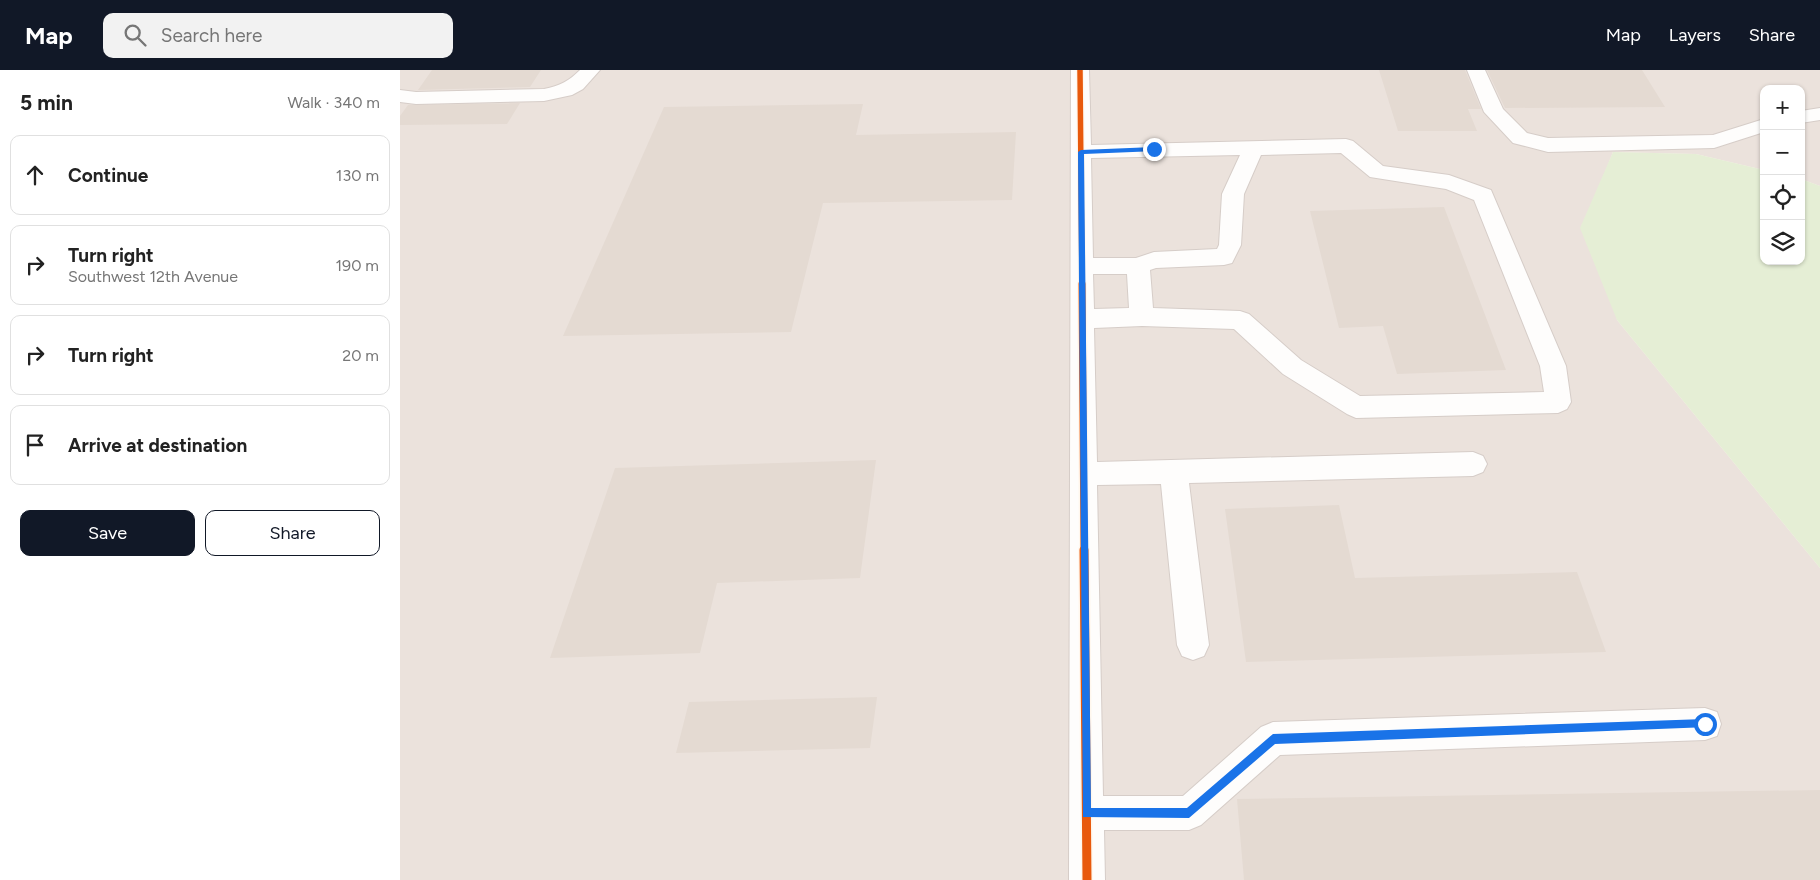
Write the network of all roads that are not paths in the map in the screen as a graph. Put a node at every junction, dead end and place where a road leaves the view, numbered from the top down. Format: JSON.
{"nodes":[{"id":1,"x":591,"y":70,"type":"edge"},
{"id":2,"x":1080,"y":70,"type":"edge"},
{"id":3,"x":1476,"y":70,"type":"edge"},
{"id":4,"x":400,"y":96,"type":"edge"},
{"id":5,"x":1820,"y":114,"type":"edge"},
{"id":6,"x":1805,"y":116,"type":"edge"},
{"id":7,"x":1760,"y":126,"type":"edge"},
{"id":8,"x":1254,"y":147,"type":"junction"},
{"id":9,"x":1081,"y":152,"type":"junction"},
{"id":10,"x":1082,"y":266,"type":"junction"},
{"id":11,"x":1138,"y":266,"type":"junction"},
{"id":12,"x":1142,"y":317,"type":"junction"},
{"id":13,"x":1082,"y":319,"type":"junction"},
{"id":14,"x":1474,"y":464,"type":"dead end"},
{"id":15,"x":1174,"y":472,"type":"junction"},
{"id":16,"x":1084,"y":474,"type":"junction"},
{"id":17,"x":1193,"y":646,"type":"dead end"},
{"id":18,"x":1705,"y":724,"type":"dead end"},
{"id":19,"x":1086,"y":813,"type":"junction"},
{"id":20,"x":1087,"y":880,"type":"edge"}],
"edges":[{"from":1,"to":4,"type":"street"},
{"from":2,"to":9,"type":"street"},
{"from":3,"to":7,"type":"street"},
{"from":5,"to":6,"type":"street"},
{"from":8,"to":9,"type":"street"},
{"from":8,"to":11,"type":"street"},
{"from":8,"to":12,"type":"street"},
{"from":9,"to":10,"type":"street"},
{"from":10,"to":11,"type":"street"},
{"from":10,"to":13,"type":"street"},
{"from":11,"to":12,"type":"street"},
{"from":12,"to":13,"type":"street"},
{"from":13,"to":16,"type":"street"},
{"from":14,"to":15,"type":"street"},
{"from":15,"to":16,"type":"street"},
{"from":15,"to":17,"type":"street"},
{"from":16,"to":19,"type":"street"},
{"from":18,"to":19,"type":"street"},
{"from":19,"to":20,"type":"street"}]}
